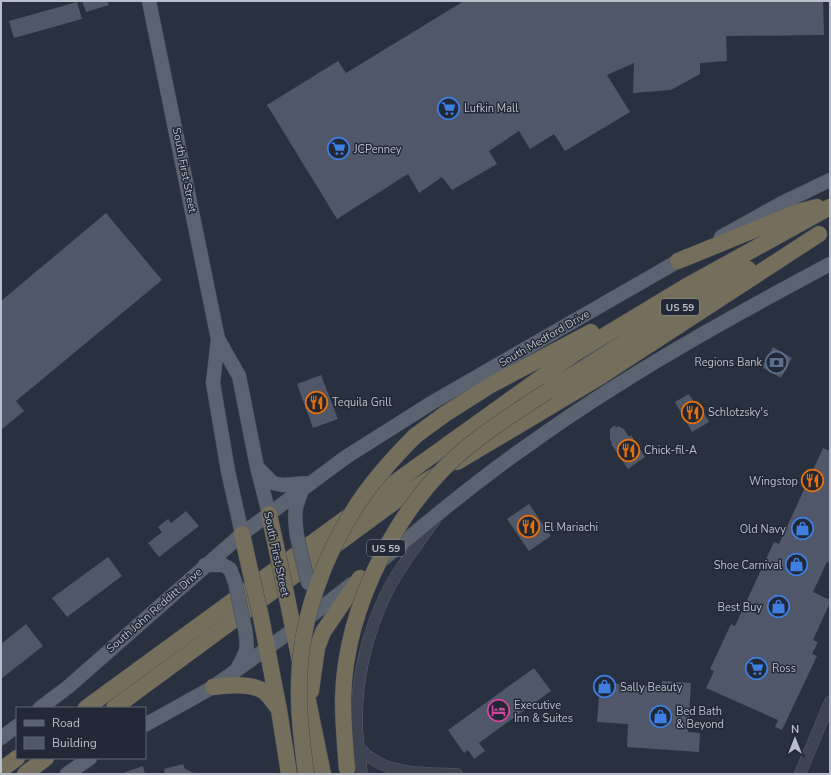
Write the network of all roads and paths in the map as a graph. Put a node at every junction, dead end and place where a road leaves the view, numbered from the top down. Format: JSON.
{"nodes":[{"id":1,"x":150,"y":5,"type":"edge"},
{"id":2,"x":830,"y":180,"type":"edge"},
{"id":3,"x":830,"y":203,"type":"edge"},
{"id":4,"x":830,"y":208,"type":"edge"},
{"id":5,"x":825,"y":231,"type":"edge"},
{"id":6,"x":678,"y":261,"type":"junction"},
{"id":7,"x":830,"y":264,"type":"edge"},
{"id":8,"x":685,"y":287,"type":"junction"},
{"id":9,"x":218,"y":339,"type":"junction"},
{"id":10,"x":257,"y":467,"type":"junction"},
{"id":11,"x":307,"y":485,"type":"junction"},
{"id":12,"x":446,"y":506,"type":"junction"},
{"id":13,"x":269,"y":514,"type":"junction"},
{"id":14,"x":242,"y":534,"type":"junction"},
{"id":15,"x":205,"y":566,"type":"junction"},
{"id":16,"x":360,"y":578,"type":"junction"},
{"id":17,"x":327,"y":604,"type":"junction"},
{"id":18,"x":294,"y":629,"type":"junction"},
{"id":19,"x":268,"y":648,"type":"junction"},
{"id":20,"x":235,"y":670,"type":"junction"},
{"id":21,"x":213,"y":687,"type":"junction"},
{"id":22,"x":830,"y":702,"type":"edge"},
{"id":23,"x":41,"y":707,"type":"edge"},
{"id":24,"x":87,"y":707,"type":"edge"},
{"id":25,"x":115,"y":707,"type":"edge"},
{"id":26,"x":310,"y":709,"type":"junction"},
{"id":27,"x":280,"y":710,"type":"junction"},
{"id":28,"x":146,"y":724,"type":"edge"},
{"id":29,"x":16,"y":727,"type":"edge"},
{"id":30,"x":1,"y":738,"type":"edge"},
{"id":31,"x":359,"y":748,"type":"junction"},
{"id":32,"x":16,"y":759,"type":"edge"},
{"id":33,"x":45,"y":759,"type":"edge"},
{"id":34,"x":89,"y":759,"type":"edge"},
{"id":35,"x":1,"y":770,"type":"edge"},
{"id":36,"x":352,"y":772,"type":"edge"},
{"id":37,"x":400,"y":772,"type":"edge"},
{"id":38,"x":25,"y":774,"type":"edge"},
{"id":39,"x":67,"y":774,"type":"edge"},
{"id":40,"x":289,"y":774,"type":"edge"},
{"id":41,"x":306,"y":774,"type":"edge"},
{"id":42,"x":324,"y":774,"type":"edge"},
{"id":43,"x":457,"y":774,"type":"edge"},
{"id":44,"x":800,"y":774,"type":"edge"}],
"edges":[{"from":1,"to":9,"type":"main road","name":"South First Street"},
{"from":2,"to":6,"type":"main road","name":"South Medford Drive"},
{"from":3,"to":6,"type":"highway"},
{"from":4,"to":8,"type":"highway","number":"US 59"},
{"from":5,"to":25,"type":"highway"},
{"from":5,"to":36,"type":"highway","number":"US 59","bridge":true},
{"from":6,"to":11,"type":"main road","name":"South Medford Drive"},
{"from":7,"to":12,"type":"main road"},
{"from":8,"to":24,"type":"highway"},
{"from":8,"to":41,"type":"highway","number":"US 59","bridge":true},
{"from":9,"to":10,"type":"main road","name":"South First Street"},
{"from":9,"to":14,"type":"main road","name":"South First Street"},
{"from":10,"to":11,"type":"main road"},
{"from":10,"to":13,"type":"main road","name":"South First Street"},
{"from":11,"to":13,"type":"main road","name":"South Medford Drive"},
{"from":11,"to":17,"type":"main road","bridge":true},
{"from":12,"to":16,"type":"main road"},
{"from":12,"to":31,"type":"street"},
{"from":13,"to":14,"type":"main road","name":"South John Redditt Drive"},
{"from":13,"to":18,"type":"highway","name":"South First Street","bridge":true},
{"from":14,"to":15,"type":"main road","name":"South John Redditt Drive"},
{"from":14,"to":19,"type":"highway","name":"South First Street","bridge":true},
{"from":15,"to":20,"type":"main road","bridge":true},
{"from":15,"to":23,"type":"main road","name":"South John Redditt Drive"},
{"from":16,"to":17,"type":"main road"},
{"from":16,"to":26,"type":"highway"},
{"from":17,"to":18,"type":"main road"},
{"from":18,"to":19,"type":"main road"},
{"from":18,"to":26,"type":"highway","name":"South First Street"},
{"from":19,"to":20,"type":"main road"},
{"from":19,"to":27,"type":"highway","name":"South First Street"},
{"from":20,"to":21,"type":"main road"},
{"from":21,"to":27,"type":"highway"},
{"from":21,"to":28,"type":"main road"},
{"from":22,"to":44,"type":"street"},
{"from":26,"to":42,"type":"highway","name":"South First Street"},
{"from":27,"to":40,"type":"highway","name":"South First Street"},
{"from":29,"to":30,"type":"main road"},
{"from":31,"to":36,"type":"street"},
{"from":31,"to":37,"type":"street"},
{"from":32,"to":35,"type":"highway"},
{"from":33,"to":38,"type":"highway"},
{"from":34,"to":39,"type":"main road"},
{"from":37,"to":43,"type":"street"}]}
